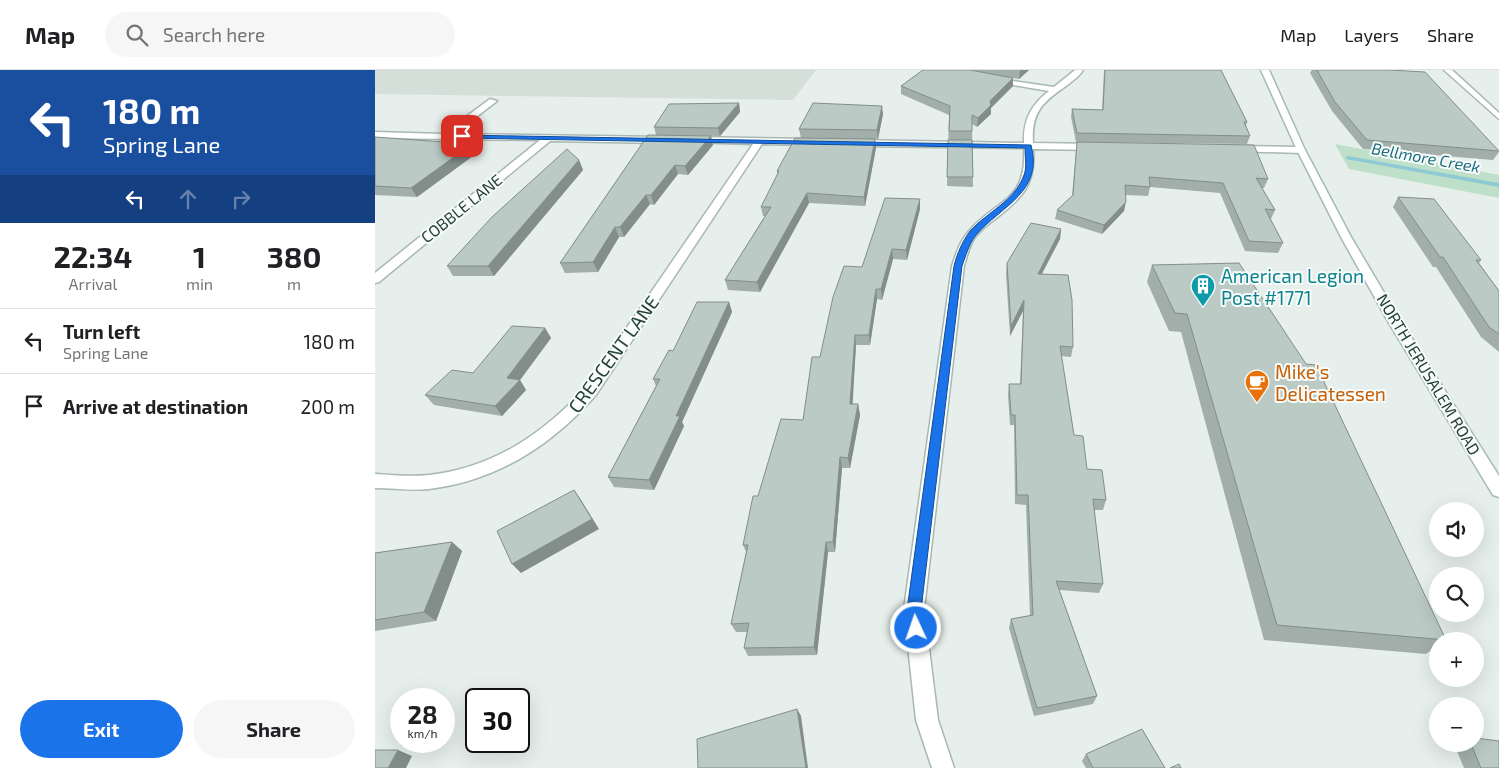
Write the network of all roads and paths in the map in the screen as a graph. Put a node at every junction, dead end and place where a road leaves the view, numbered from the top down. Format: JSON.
{"nodes":[{"id":1,"x":1079,"y":70,"type":"edge"},
{"id":2,"x":1265,"y":70,"type":"edge"},
{"id":3,"x":1448,"y":70,"type":"edge"},
{"id":4,"x":983,"y":78,"type":"edge"},
{"id":5,"x":1057,"y":90,"type":"junction"},
{"id":6,"x":493,"y":101,"type":"dead end"},
{"id":7,"x":1499,"y":117,"type":"edge"},
{"id":8,"x":375,"y":135,"type":"edge"},
{"id":9,"x":445,"y":136,"type":"junction"},
{"id":10,"x":548,"y":138,"type":"junction"},
{"id":11,"x":759,"y":142,"type":"junction"},
{"id":12,"x":817,"y":143,"type":"edge"},
{"id":13,"x":845,"y":143,"type":"edge"},
{"id":14,"x":1029,"y":146,"type":"junction"},
{"id":15,"x":1107,"y":147,"type":"edge"},
{"id":16,"x":1223,"y":149,"type":"edge"},
{"id":17,"x":1301,"y":150,"type":"junction"},
{"id":18,"x":375,"y":279,"type":"edge"},
{"id":19,"x":375,"y":481,"type":"edge"},
{"id":20,"x":1499,"y":490,"type":"edge"},
{"id":21,"x":943,"y":768,"type":"edge"}],
"edges":[{"from":1,"to":5,"type":"street"},
{"from":2,"to":17,"type":"street","name":"NORTH JERUSALEM ROAD"},
{"from":3,"to":7,"type":"street"},
{"from":4,"to":5,"type":"street"},
{"from":5,"to":14,"type":"street"},
{"from":6,"to":9,"type":"street"},
{"from":8,"to":9,"type":"street"},
{"from":9,"to":10,"type":"street"},
{"from":10,"to":11,"type":"street"},
{"from":10,"to":18,"type":"street","name":"COBBLE LANE"},
{"from":11,"to":12,"type":"street"},
{"from":11,"to":19,"type":"street","name":"CRESCENT LANE"},
{"from":13,"to":14,"type":"street"},
{"from":14,"to":15,"type":"street"},
{"from":14,"to":21,"type":"street"},
{"from":16,"to":17,"type":"street"},
{"from":17,"to":20,"type":"street","name":"NORTH JERUSALEM ROAD"}]}
